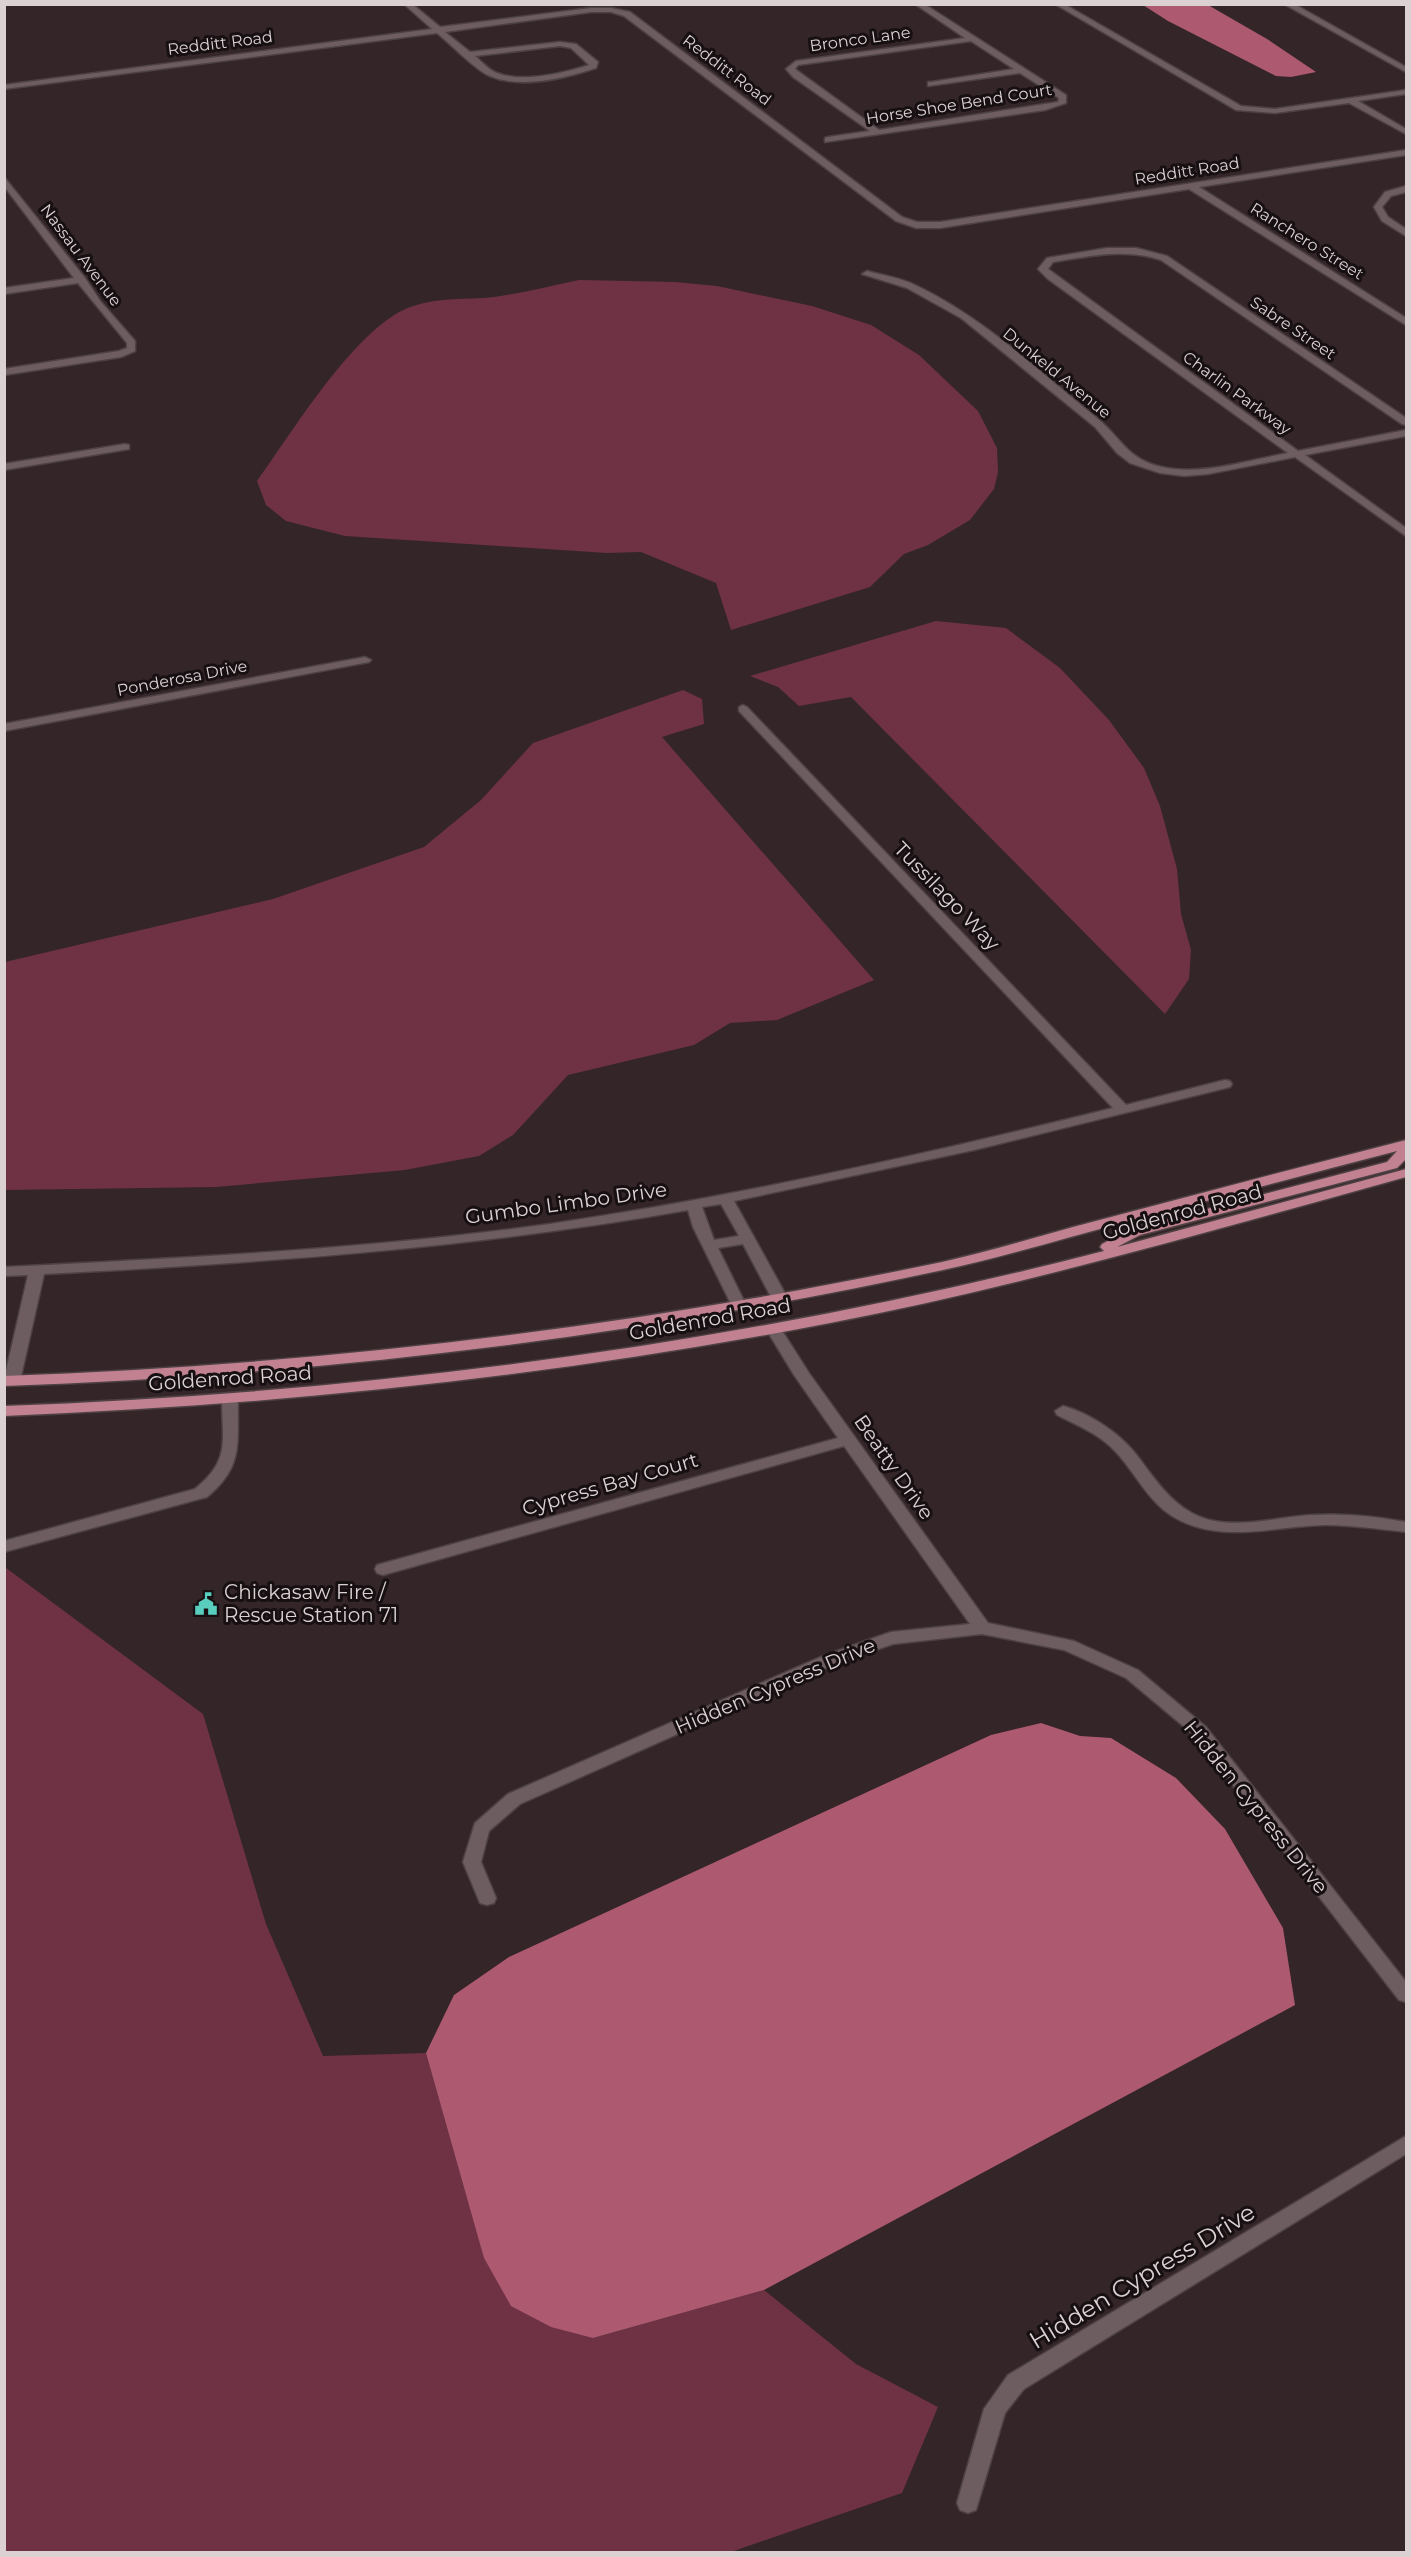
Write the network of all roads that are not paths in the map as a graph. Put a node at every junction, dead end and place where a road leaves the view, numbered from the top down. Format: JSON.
{"nodes":[{"id":1,"x":918,"y":4,"type":"edge"},
{"id":2,"x":1058,"y":4,"type":"edge"},
{"id":3,"x":1287,"y":4,"type":"edge"},
{"id":4,"x":408,"y":5,"type":"edge"},
{"id":5,"x":437,"y":30,"type":"junction"},
{"id":6,"x":972,"y":39,"type":"junction"},
{"id":7,"x":467,"y":55,"type":"junction"},
{"id":8,"x":1021,"y":70,"type":"junction"},
{"id":9,"x":1407,"y":70,"type":"edge"},
{"id":10,"x":931,"y":84,"type":"dead end"},
{"id":11,"x":4,"y":87,"type":"edge"},
{"id":12,"x":1407,"y":92,"type":"edge"},
{"id":13,"x":1350,"y":100,"type":"junction"},
{"id":14,"x":1407,"y":132,"type":"edge"},
{"id":15,"x":878,"y":133,"type":"junction"},
{"id":16,"x":828,"y":140,"type":"dead end"},
{"id":17,"x":1407,"y":152,"type":"edge"},
{"id":18,"x":4,"y":180,"type":"edge"},
{"id":19,"x":1191,"y":186,"type":"junction"},
{"id":20,"x":1407,"y":189,"type":"edge"},
{"id":21,"x":1407,"y":233,"type":"edge"},
{"id":22,"x":867,"y":274,"type":"dead end"},
{"id":23,"x":1051,"y":278,"type":"joint"},
{"id":24,"x":82,"y":280,"type":"junction"},
{"id":25,"x":4,"y":291,"type":"edge"},
{"id":26,"x":1407,"y":322,"type":"edge"},
{"id":27,"x":4,"y":372,"type":"edge"},
{"id":28,"x":1407,"y":422,"type":"edge"},
{"id":29,"x":1407,"y":433,"type":"edge"},
{"id":30,"x":125,"y":447,"type":"dead end"},
{"id":31,"x":1296,"y":453,"type":"junction"},
{"id":32,"x":4,"y":467,"type":"edge"},
{"id":33,"x":1407,"y":533,"type":"edge"},
{"id":34,"x":365,"y":660,"type":"dead end"},
{"id":35,"x":743,"y":709,"type":"dead end"},
{"id":36,"x":4,"y":728,"type":"edge"},
{"id":37,"x":1225,"y":1084,"type":"dead end"},
{"id":38,"x":1123,"y":1110,"type":"junction"},
{"id":39,"x":1407,"y":1144,"type":"edge"},
{"id":40,"x":1407,"y":1173,"type":"edge"},
{"id":41,"x":726,"y":1199,"type":"junction"},
{"id":42,"x":694,"y":1205,"type":"junction"},
{"id":43,"x":746,"y":1239,"type":"junction"},
{"id":44,"x":710,"y":1245,"type":"junction"},
{"id":45,"x":1080,"y":1261,"type":"junction"},
{"id":46,"x":38,"y":1270,"type":"junction"},
{"id":47,"x":4,"y":1272,"type":"edge"},
{"id":48,"x":779,"y":1297,"type":"junction"},
{"id":49,"x":738,"y":1305,"type":"junction"},
{"id":50,"x":774,"y":1329,"type":"junction"},
{"id":51,"x":8,"y":1381,"type":"edge"},
{"id":52,"x":230,"y":1400,"type":"junction"},
{"id":53,"x":1063,"y":1411,"type":"dead end"},
{"id":54,"x":4,"y":1412,"type":"edge"},
{"id":55,"x":848,"y":1440,"type":"junction"},
{"id":56,"x":1407,"y":1527,"type":"edge"},
{"id":57,"x":4,"y":1547,"type":"edge"},
{"id":58,"x":384,"y":1569,"type":"dead end"},
{"id":59,"x":982,"y":1628,"type":"junction"},
{"id":60,"x":487,"y":1898,"type":"dead end"},
{"id":61,"x":1407,"y":1995,"type":"edge"},
{"id":62,"x":1407,"y":2144,"type":"edge"},
{"id":63,"x":968,"y":2503,"type":"dead end"}],
"edges":[{"from":1,"to":6,"type":"street","name":"Horse Shoe Bend Court"},
{"from":2,"to":13,"type":"street"},
{"from":3,"to":9,"type":"street"},
{"from":4,"to":5,"type":"street"},
{"from":5,"to":7,"type":"street"},
{"from":5,"to":11,"type":"street","name":"Redditt Road"},
{"from":5,"to":19,"type":"street","name":"Redditt Road"},
{"from":6,"to":8,"type":"street","name":"Horse Shoe Bend Court"},
{"from":6,"to":15,"type":"street","name":"Bronco Lane"},
{"from":7,"to":7,"type":"street"},
{"from":8,"to":10,"type":"street"},
{"from":8,"to":15,"type":"street","name":"Horse Shoe Bend Court"},
{"from":12,"to":13,"type":"street"},
{"from":13,"to":14,"type":"street"},
{"from":15,"to":16,"type":"street","name":"Horse Shoe Bend Court"},
{"from":17,"to":19,"type":"street","name":"Redditt Road"},
{"from":18,"to":24,"type":"street","name":"Nassau Avenue"},
{"from":19,"to":26,"type":"street","name":"Ranchero Street"},
{"from":20,"to":21,"type":"street"},
{"from":22,"to":31,"type":"street","name":"Dunkeld Avenue"},
{"from":23,"to":28,"type":"street","name":"Sabre Street"},
{"from":23,"to":31,"type":"street","name":"Charlin Parkway"},
{"from":24,"to":25,"type":"street"},
{"from":24,"to":27,"type":"street","name":"Nassau Avenue"},
{"from":29,"to":31,"type":"street","name":"Dunkeld Avenue"},
{"from":30,"to":32,"type":"street"},
{"from":31,"to":33,"type":"street","name":"Charlin Parkway"},
{"from":34,"to":36,"type":"street","name":"Ponderosa Drive"},
{"from":35,"to":38,"type":"street","name":"Tussilago Way"},
{"from":37,"to":38,"type":"street","name":"Gumbo Limbo Drive"},
{"from":38,"to":41,"type":"street","name":"Gumbo Limbo Drive"},
{"from":39,"to":45,"type":"main road"},
{"from":39,"to":48,"type":"main road","name":"Goldenrod Road"},
{"from":40,"to":45,"type":"main road","name":"Goldenrod Road"},
{"from":41,"to":42,"type":"street","name":"Gumbo Limbo Drive"},
{"from":41,"to":43,"type":"street"},
{"from":42,"to":44,"type":"street"},
{"from":42,"to":46,"type":"street","name":"Gumbo Limbo Drive"},
{"from":43,"to":44,"type":"street"},
{"from":43,"to":48,"type":"street"},
{"from":44,"to":49,"type":"street"},
{"from":45,"to":50,"type":"main road","name":"Goldenrod Road"},
{"from":46,"to":47,"type":"street","name":"Gumbo Limbo Drive"},
{"from":46,"to":51,"type":"street"},
{"from":48,"to":49,"type":"main road","name":"Goldenrod Road"},
{"from":49,"to":51,"type":"main road","name":"Goldenrod Road"},
{"from":50,"to":52,"type":"main road","name":"Goldenrod Road"},
{"from":50,"to":55,"type":"street","name":"Beatty Drive"},
{"from":52,"to":54,"type":"main road","name":"Goldenrod Road"},
{"from":52,"to":57,"type":"street"},
{"from":53,"to":56,"type":"street"},
{"from":55,"to":58,"type":"street","name":"Cypress Bay Court"},
{"from":55,"to":59,"type":"street","name":"Beatty Drive"},
{"from":59,"to":60,"type":"street","name":"Hidden Cypress Drive"},
{"from":59,"to":61,"type":"street","name":"Hidden Cypress Drive"},
{"from":62,"to":63,"type":"street","name":"Hidden Cypress Drive"}]}
